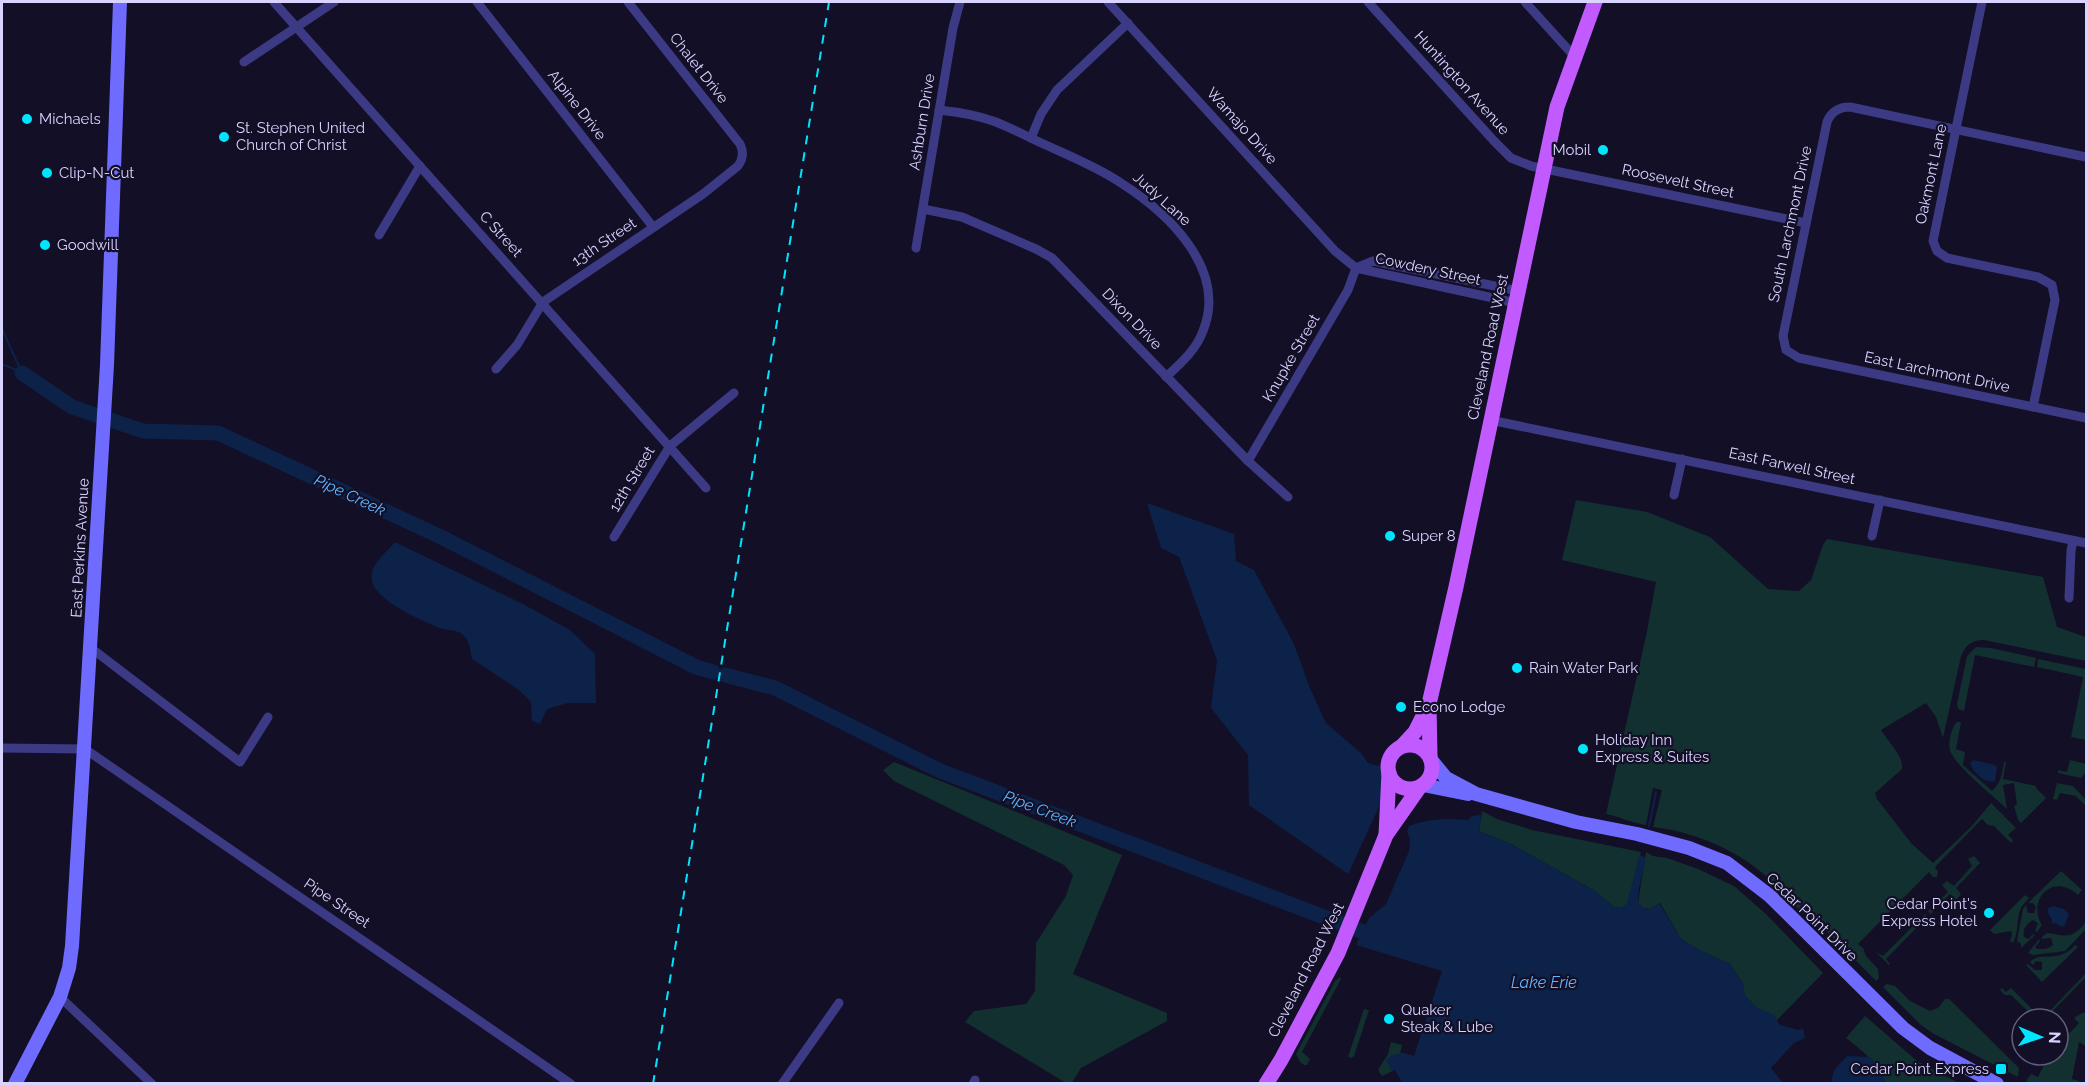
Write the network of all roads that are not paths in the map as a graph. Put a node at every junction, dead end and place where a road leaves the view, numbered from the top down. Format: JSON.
{"nodes":[{"id":1,"x":120,"y":2,"type":"edge"},
{"id":2,"x":274,"y":2,"type":"edge"},
{"id":3,"x":334,"y":2,"type":"edge"},
{"id":4,"x":477,"y":2,"type":"edge"},
{"id":5,"x":628,"y":2,"type":"edge"},
{"id":6,"x":960,"y":2,"type":"edge"},
{"id":7,"x":1108,"y":2,"type":"edge"},
{"id":8,"x":1368,"y":2,"type":"edge"},
{"id":9,"x":1525,"y":2,"type":"edge"},
{"id":10,"x":1595,"y":2,"type":"edge"},
{"id":11,"x":1982,"y":2,"type":"edge"},
{"id":12,"x":1128,"y":23,"type":"junction"},
{"id":13,"x":296,"y":27,"type":"junction"},
{"id":14,"x":1574,"y":56,"type":"junction"},
{"id":15,"x":244,"y":62,"type":"dead end"},
{"id":16,"x":939,"y":110,"type":"junction"},
{"id":17,"x":1955,"y":130,"type":"junction"},
{"id":18,"x":1031,"y":138,"type":"junction"},
{"id":19,"x":743,"y":154,"type":"joint"},
{"id":20,"x":2086,"y":157,"type":"edge"},
{"id":21,"x":420,"y":166,"type":"junction"},
{"id":22,"x":1545,"y":169,"type":"junction"},
{"id":23,"x":923,"y":209,"type":"junction"},
{"id":24,"x":1806,"y":223,"type":"junction"},
{"id":25,"x":653,"y":227,"type":"junction"},
{"id":26,"x":379,"y":236,"type":"dead end"},
{"id":27,"x":916,"y":248,"type":"dead end"},
{"id":28,"x":1356,"y":268,"type":"junction"},
{"id":29,"x":1518,"y":297,"type":"junction"},
{"id":30,"x":543,"y":302,"type":"junction"},
{"id":31,"x":1785,"y":348,"type":"joint"},
{"id":32,"x":496,"y":369,"type":"dead end"},
{"id":33,"x":1166,"y":376,"type":"junction"},
{"id":34,"x":734,"y":393,"type":"dead end"},
{"id":35,"x":2033,"y":407,"type":"junction"},
{"id":36,"x":2086,"y":418,"type":"edge"},
{"id":37,"x":1490,"y":420,"type":"junction"},
{"id":38,"x":670,"y":446,"type":"junction"},
{"id":39,"x":1682,"y":459,"type":"junction"},
{"id":40,"x":1248,"y":461,"type":"junction"},
{"id":41,"x":706,"y":488,"type":"dead end"},
{"id":42,"x":1674,"y":495,"type":"dead end"},
{"id":43,"x":1288,"y":497,"type":"dead end"},
{"id":44,"x":1880,"y":500,"type":"junction"},
{"id":45,"x":1872,"y":536,"type":"dead end"},
{"id":46,"x":614,"y":537,"type":"dead end"},
{"id":47,"x":2073,"y":541,"type":"junction"},
{"id":48,"x":2086,"y":543,"type":"edge"},
{"id":49,"x":2068,"y":598,"type":"dead end"},
{"id":50,"x":91,"y":648,"type":"junction"},
{"id":51,"x":1429,"y":704,"type":"junction"},
{"id":52,"x":268,"y":717,"type":"dead end"},
{"id":53,"x":1402,"y":746,"type":"junction"},
{"id":54,"x":2,"y":748,"type":"edge"},
{"id":55,"x":85,"y":749,"type":"junction"},
{"id":56,"x":1431,"y":759,"type":"junction"},
{"id":57,"x":1389,"y":773,"type":"junction"},
{"id":58,"x":1421,"y":787,"type":"junction"},
{"id":59,"x":1476,"y":794,"type":"junction"},
{"id":60,"x":1386,"y":835,"type":"junction"},
{"id":61,"x":60,"y":997,"type":"junction"},
{"id":62,"x":839,"y":1004,"type":"dead end"},
{"id":63,"x":15,"y":1083,"type":"edge"},
{"id":64,"x":152,"y":1083,"type":"edge"},
{"id":65,"x":571,"y":1083,"type":"edge"},
{"id":66,"x":782,"y":1083,"type":"edge"},
{"id":67,"x":1266,"y":1083,"type":"edge"},
{"id":68,"x":1997,"y":1083,"type":"edge"}],
"edges":[{"from":1,"to":50,"type":"main road","name":"East Perkins Avenue"},
{"from":2,"to":13,"type":"street","name":"C Street"},
{"from":3,"to":13,"type":"street"},
{"from":4,"to":25,"type":"street","name":"Alpine Drive"},
{"from":5,"to":19,"type":"street","name":"Chalet Drive"},
{"from":6,"to":16,"type":"street","name":"Ashburn Drive"},
{"from":7,"to":12,"type":"street","name":"Wamajo Drive"},
{"from":8,"to":22,"type":"street","name":"Huntington Avenue"},
{"from":9,"to":14,"type":"street"},
{"from":10,"to":14,"type":"main road","name":"Cleveland Road West"},
{"from":11,"to":17,"type":"street","name":"Oakmont Lane"},
{"from":12,"to":18,"type":"street"},
{"from":12,"to":28,"type":"street","name":"Wamajo Drive"},
{"from":13,"to":15,"type":"street"},
{"from":13,"to":21,"type":"street","name":"C Street"},
{"from":14,"to":22,"type":"main road","name":"Cleveland Road West"},
{"from":16,"to":18,"type":"street","name":"Judy Lane"},
{"from":16,"to":23,"type":"street","name":"Ashburn Drive"},
{"from":17,"to":20,"type":"street"},
{"from":17,"to":24,"type":"street","name":"South Larchmont Drive"},
{"from":17,"to":35,"type":"street","name":"Oakmont Lane"},
{"from":18,"to":33,"type":"street","name":"Judy Lane"},
{"from":19,"to":25,"type":"street","name":"13th Street"},
{"from":21,"to":26,"type":"street"},
{"from":21,"to":30,"type":"street","name":"C Street"},
{"from":22,"to":24,"type":"street","name":"Roosevelt Street"},
{"from":22,"to":29,"type":"main road","name":"Cleveland Road West"},
{"from":23,"to":27,"type":"street","name":"Ashburn Drive"},
{"from":23,"to":33,"type":"street","name":"Dixon Drive"},
{"from":24,"to":31,"type":"street","name":"South Larchmont Drive"},
{"from":25,"to":30,"type":"street","name":"13th Street"},
{"from":28,"to":29,"type":"street","name":"Cowdery Street"},
{"from":28,"to":40,"type":"street","name":"Knupke Street"},
{"from":29,"to":37,"type":"main road","name":"Cleveland Road West"},
{"from":30,"to":32,"type":"street","name":"13th Street"},
{"from":30,"to":38,"type":"street","name":"C Street"},
{"from":31,"to":35,"type":"street","name":"East Larchmont Drive"},
{"from":33,"to":40,"type":"street","name":"Dixon Drive"},
{"from":34,"to":38,"type":"street","name":"12th Street"},
{"from":35,"to":36,"type":"street","name":"East Larchmont Drive"},
{"from":37,"to":39,"type":"street","name":"East Farwell Street"},
{"from":37,"to":51,"type":"main road","name":"Cleveland Road West"},
{"from":38,"to":41,"type":"street","name":"C Street"},
{"from":38,"to":46,"type":"street","name":"12th Street"},
{"from":39,"to":42,"type":"street"},
{"from":39,"to":44,"type":"street","name":"East Farwell Street"},
{"from":40,"to":43,"type":"street","name":"Dixon Drive"},
{"from":44,"to":45,"type":"street"},
{"from":44,"to":47,"type":"street","name":"East Farwell Street"},
{"from":47,"to":48,"type":"street","name":"East Farwell Street"},
{"from":47,"to":49,"type":"street"},
{"from":50,"to":52,"type":"street"},
{"from":50,"to":55,"type":"main road","name":"East Perkins Avenue"},
{"from":51,"to":53,"type":"main road","name":"Cleveland Road West"},
{"from":51,"to":56,"type":"main road","name":"Cleveland Road West"},
{"from":53,"to":56,"type":"main road"},
{"from":53,"to":57,"type":"main road"},
{"from":54,"to":55,"type":"street"},
{"from":55,"to":61,"type":"main road","name":"East Perkins Avenue"},
{"from":55,"to":65,"type":"street","name":"Pipe Street"},
{"from":56,"to":58,"type":"main road"},
{"from":56,"to":59,"type":"main road","name":"Cedar Point Drive"},
{"from":57,"to":58,"type":"main road"},
{"from":57,"to":60,"type":"main road","name":"Cleveland Road West"},
{"from":58,"to":59,"type":"main road","name":"Cedar Point Drive"},
{"from":58,"to":60,"type":"main road","name":"Cleveland Road West"},
{"from":59,"to":68,"type":"main road","name":"Cedar Point Drive"},
{"from":60,"to":67,"type":"main road","name":"Cleveland Road West"},
{"from":61,"to":63,"type":"main road","name":"East Perkins Avenue"},
{"from":61,"to":64,"type":"street"},
{"from":62,"to":66,"type":"street"}]}
